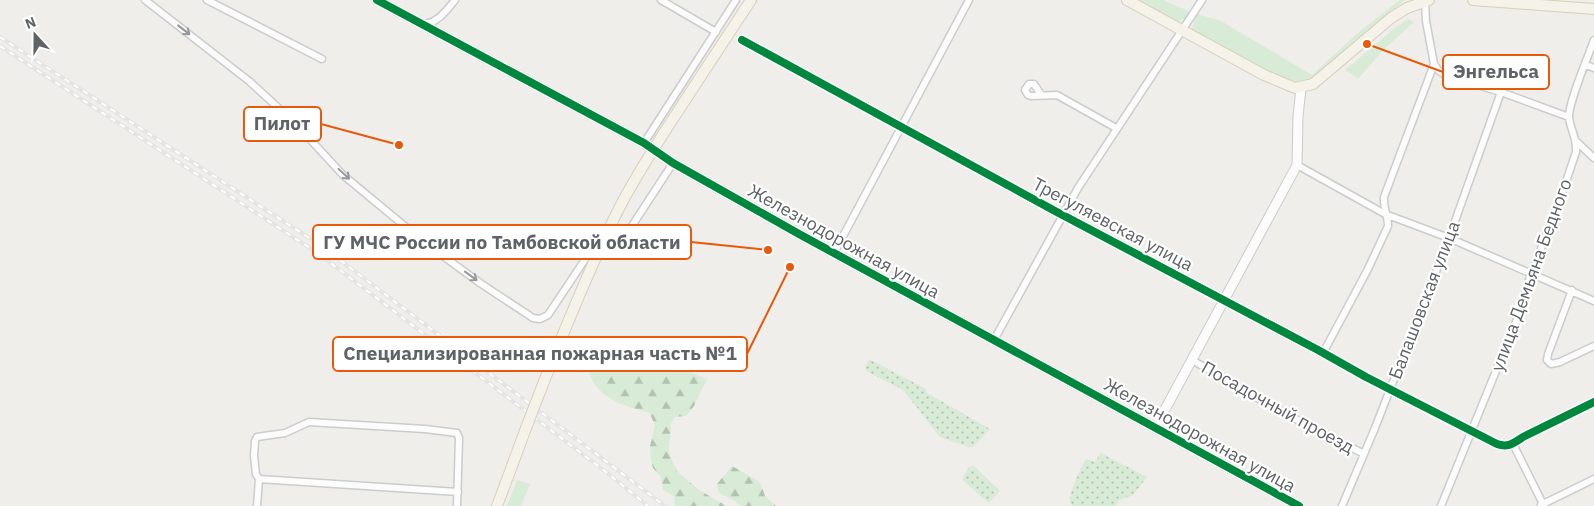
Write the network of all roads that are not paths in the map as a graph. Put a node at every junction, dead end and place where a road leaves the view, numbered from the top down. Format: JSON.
{"nodes":[{"id":1,"x":145,"y":0,"type":"edge"},
{"id":2,"x":208,"y":0,"type":"edge"},
{"id":3,"x":377,"y":0,"type":"edge"},
{"id":4,"x":455,"y":0,"type":"edge"},
{"id":5,"x":661,"y":0,"type":"edge"},
{"id":6,"x":736,"y":0,"type":"edge"},
{"id":7,"x":751,"y":0,"type":"edge"},
{"id":8,"x":969,"y":0,"type":"edge"},
{"id":9,"x":1127,"y":0,"type":"edge"},
{"id":10,"x":1202,"y":0,"type":"edge"},
{"id":11,"x":1425,"y":0,"type":"edge"},
{"id":12,"x":1429,"y":0,"type":"edge"},
{"id":13,"x":1473,"y":0,"type":"edge"},
{"id":14,"x":1594,"y":9,"type":"edge"},
{"id":15,"x":441,"y":17,"type":"junction"},
{"id":16,"x":421,"y":24,"type":"junction"},
{"id":17,"x":1182,"y":30,"type":"junction"},
{"id":18,"x":716,"y":32,"type":"junction"},
{"id":19,"x":443,"y":36,"type":"junction"},
{"id":20,"x":742,"y":40,"type":"dead end"},
{"id":21,"x":1594,"y":40,"type":"edge"},
{"id":22,"x":322,"y":59,"type":"dead end"},
{"id":23,"x":1434,"y":64,"type":"junction"},
{"id":24,"x":1586,"y":65,"type":"junction"},
{"id":25,"x":1594,"y":68,"type":"edge"},
{"id":26,"x":1301,"y":88,"type":"junction"},
{"id":27,"x":1500,"y":92,"type":"junction"},
{"id":28,"x":1042,"y":96,"type":"dead end"},
{"id":29,"x":1569,"y":117,"type":"junction"},
{"id":30,"x":901,"y":126,"type":"junction"},
{"id":31,"x":1116,"y":128,"type":"junction"},
{"id":32,"x":1577,"y":142,"type":"junction"},
{"id":33,"x":644,"y":143,"type":"junction"},
{"id":34,"x":1594,"y":158,"type":"edge"},
{"id":35,"x":673,"y":162,"type":"junction"},
{"id":36,"x":1297,"y":165,"type":"junction"},
{"id":37,"x":1385,"y":214,"type":"junction"},
{"id":38,"x":1063,"y":216,"type":"junction"},
{"id":39,"x":1449,"y":238,"type":"junction"},
{"id":40,"x":834,"y":253,"type":"junction"},
{"id":41,"x":1531,"y":273,"type":"junction"},
{"id":42,"x":1572,"y":290,"type":"junction"},
{"id":43,"x":1224,"y":300,"type":"junction"},
{"id":44,"x":1594,"y":301,"type":"edge"},
{"id":45,"x":994,"y":340,"type":"junction"},
{"id":46,"x":1594,"y":346,"type":"edge"},
{"id":47,"x":1323,"y":353,"type":"junction"},
{"id":48,"x":1192,"y":360,"type":"junction"},
{"id":49,"x":1390,"y":390,"type":"junction"},
{"id":50,"x":1594,"y":402,"type":"edge"},
{"id":51,"x":1155,"y":428,"type":"junction"},
{"id":52,"x":1472,"y":432,"type":"junction"},
{"id":53,"x":1513,"y":444,"type":"junction"},
{"id":54,"x":1364,"y":454,"type":"junction"},
{"id":55,"x":259,"y":479,"type":"junction"},
{"id":56,"x":1594,"y":479,"type":"edge"},
{"id":57,"x":458,"y":492,"type":"junction"},
{"id":58,"x":1542,"y":505,"type":"edge"},
{"id":59,"x":257,"y":506,"type":"edge"},
{"id":60,"x":457,"y":506,"type":"edge"},
{"id":61,"x":497,"y":506,"type":"edge"},
{"id":62,"x":1299,"y":506,"type":"edge"},
{"id":63,"x":1342,"y":506,"type":"edge"},
{"id":64,"x":1442,"y":506,"type":"edge"}],
"edges":[{"from":1,"to":35,"type":"street","one_way":true},
{"from":2,"to":22,"type":"street"},
{"from":3,"to":16,"type":"street","name":"Железнодорожная улица"},
{"from":4,"to":15,"type":"street"},
{"from":5,"to":18,"type":"street"},
{"from":6,"to":18,"type":"street"},
{"from":7,"to":61,"type":"main road","bridge":true},
{"from":8,"to":30,"type":"street"},
{"from":9,"to":17,"type":"main road"},
{"from":10,"to":17,"type":"street"},
{"from":11,"to":12,"type":"main road"},
{"from":11,"to":23,"type":"street"},
{"from":11,"to":26,"type":"main road"},
{"from":13,"to":14,"type":"main road"},
{"from":15,"to":16,"type":"street"},
{"from":15,"to":19,"type":"street"},
{"from":16,"to":19,"type":"street","name":"Железнодорожная улица"},
{"from":17,"to":26,"type":"main road"},
{"from":17,"to":31,"type":"street"},
{"from":18,"to":33,"type":"street"},
{"from":19,"to":33,"type":"street","name":"Железнодорожная улица"},
{"from":20,"to":30,"type":"street","name":"Трегуляевская улица"},
{"from":21,"to":24,"type":"street"},
{"from":23,"to":27,"type":"street"},
{"from":23,"to":37,"type":"street"},
{"from":24,"to":25,"type":"street"},
{"from":24,"to":29,"type":"street"},
{"from":26,"to":36,"type":"street"},
{"from":27,"to":29,"type":"street"},
{"from":27,"to":39,"type":"street","name":"Балашовская улица"},
{"from":28,"to":31,"type":"street"},
{"from":29,"to":32,"type":"street"},
{"from":30,"to":38,"type":"street","name":"Трегуляевская улица"},
{"from":30,"to":40,"type":"street"},
{"from":31,"to":38,"type":"street"},
{"from":32,"to":34,"type":"street"},
{"from":32,"to":41,"type":"street","name":"улица Демьяна Бедного"},
{"from":33,"to":35,"type":"street","name":"Железнодорожная улица"},
{"from":35,"to":40,"type":"street","name":"Железнодорожная улица"},
{"from":36,"to":37,"type":"street"},
{"from":36,"to":43,"type":"street"},
{"from":37,"to":39,"type":"street"},
{"from":37,"to":47,"type":"street"},
{"from":38,"to":43,"type":"street","name":"Трегуляевская улица"},
{"from":38,"to":45,"type":"street"},
{"from":39,"to":41,"type":"street"},
{"from":39,"to":49,"type":"street","name":"Балашовская улица"},
{"from":40,"to":45,"type":"street","name":"Железнодорожная улица"},
{"from":41,"to":42,"type":"street"},
{"from":41,"to":52,"type":"street","name":"улица Демьяна Бедного"},
{"from":42,"to":44,"type":"street"},
{"from":42,"to":46,"type":"street"},
{"from":43,"to":47,"type":"street","name":"Трегуляевская улица"},
{"from":43,"to":48,"type":"street"},
{"from":45,"to":51,"type":"street","name":"Железнодорожная улица"},
{"from":47,"to":49,"type":"street","name":"Трегуляевская улица"},
{"from":48,"to":51,"type":"street"},
{"from":48,"to":54,"type":"street","name":"Посадочный проезд"},
{"from":49,"to":52,"type":"street","name":"Трегуляевская улица"},
{"from":49,"to":54,"type":"street","name":"Балашовская улица"},
{"from":50,"to":53,"type":"street"},
{"from":51,"to":62,"type":"street","name":"Железнодорожная улица"},
{"from":52,"to":53,"type":"street","name":"Трегуляевская улица"},
{"from":52,"to":64,"type":"street","name":"улица Демьяна Бедного"},
{"from":53,"to":58,"type":"street"},
{"from":54,"to":63,"type":"street","name":"Балашовская улица"},
{"from":55,"to":57,"type":"street"},
{"from":55,"to":57,"type":"street"},
{"from":55,"to":59,"type":"street"},
{"from":56,"to":58,"type":"street"},
{"from":57,"to":60,"type":"street"}]}
